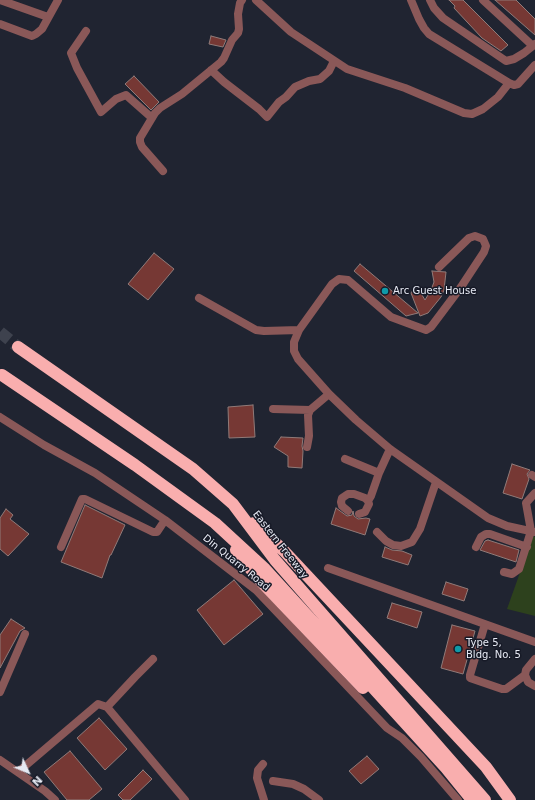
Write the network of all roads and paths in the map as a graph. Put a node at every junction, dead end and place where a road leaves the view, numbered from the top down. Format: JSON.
{"nodes":[{"id":1,"x":0,"y":0,"type":"edge"},
{"id":2,"x":58,"y":0,"type":"edge"},
{"id":3,"x":242,"y":0,"type":"edge"},
{"id":4,"x":256,"y":0,"type":"edge"},
{"id":5,"x":411,"y":0,"type":"edge"},
{"id":6,"x":430,"y":0,"type":"edge"},
{"id":7,"x":483,"y":0,"type":"edge"},
{"id":8,"x":48,"y":17,"type":"junction"},
{"id":9,"x":0,"y":24,"type":"edge"},
{"id":10,"x":86,"y":31,"type":"dead end"},
{"id":11,"x":534,"y":45,"type":"edge"},
{"id":12,"x":334,"y":61,"type":"junction"},
{"id":13,"x":535,"y":64,"type":"edge"},
{"id":14,"x":211,"y":70,"type":"junction"},
{"id":15,"x":509,"y":83,"type":"junction"},
{"id":16,"x":152,"y":118,"type":"junction"},
{"id":17,"x":163,"y":171,"type":"dead end"},
{"id":18,"x":439,"y":267,"type":"dead end"},
{"id":19,"x":199,"y":298,"type":"dead end"},
{"id":20,"x":299,"y":330,"type":"junction"},
{"id":21,"x":18,"y":347,"type":"tunnel mouth"},
{"id":22,"x":2,"y":375,"type":"dead end"},
{"id":23,"x":329,"y":394,"type":"junction"},
{"id":24,"x":273,"y":409,"type":"dead end"},
{"id":25,"x":310,"y":410,"type":"junction"},
{"id":26,"x":0,"y":417,"type":"edge"},
{"id":27,"x":307,"y":447,"type":"dead end"},
{"id":28,"x":390,"y":449,"type":"junction"},
{"id":29,"x":345,"y":460,"type":"dead end"},
{"id":30,"x":379,"y":473,"type":"junction"},
{"id":31,"x":436,"y":482,"type":"junction"},
{"id":32,"x":535,"y":492,"type":"edge"},
{"id":33,"x":368,"y":501,"type":"junction"},
{"id":34,"x":233,"y":504,"type":"junction"},
{"id":35,"x":348,"y":511,"type":"dead end"},
{"id":36,"x":359,"y":514,"type":"dead end"},
{"id":37,"x":165,"y":520,"type":"junction"},
{"id":38,"x":215,"y":523,"type":"junction"},
{"id":39,"x":533,"y":531,"type":"edge"},
{"id":40,"x":378,"y":532,"type":"dead end"},
{"id":41,"x":61,"y":547,"type":"dead end"},
{"id":42,"x":476,"y":547,"type":"dead end"},
{"id":43,"x":526,"y":547,"type":"junction"},
{"id":44,"x":328,"y":568,"type":"dead end"},
{"id":45,"x":504,"y":572,"type":"dead end"},
{"id":46,"x":485,"y":624,"type":"junction"},
{"id":47,"x":25,"y":634,"type":"dead end"},
{"id":48,"x":535,"y":642,"type":"edge"},
{"id":49,"x":153,"y":659,"type":"dead end"},
{"id":50,"x":535,"y":659,"type":"edge"},
{"id":51,"x":525,"y":676,"type":"junction"},
{"id":52,"x":535,"y":686,"type":"edge"},
{"id":53,"x":0,"y":692,"type":"edge"},
{"id":54,"x":107,"y":707,"type":"junction"},
{"id":55,"x":0,"y":760,"type":"edge"},
{"id":56,"x":263,"y":764,"type":"dead end"},
{"id":57,"x":18,"y":772,"type":"junction"},
{"id":58,"x":273,"y":781,"type":"dead end"},
{"id":59,"x":55,"y":800,"type":"edge"},
{"id":60,"x":185,"y":800,"type":"edge"},
{"id":61,"x":264,"y":800,"type":"edge"},
{"id":62,"x":319,"y":800,"type":"edge"},
{"id":63,"x":458,"y":800,"type":"edge"},
{"id":64,"x":461,"y":800,"type":"edge"},
{"id":65,"x":472,"y":800,"type":"edge"},
{"id":66,"x":485,"y":800,"type":"edge"},
{"id":67,"x":510,"y":800,"type":"edge"}],
"edges":[{"from":1,"to":8,"type":"street"},
{"from":2,"to":8,"type":"street"},
{"from":3,"to":14,"type":"street"},
{"from":4,"to":12,"type":"street"},
{"from":5,"to":15,"type":"street"},
{"from":6,"to":11,"type":"street"},
{"from":7,"to":11,"type":"street"},
{"from":8,"to":9,"type":"street"},
{"from":10,"to":16,"type":"street"},
{"from":12,"to":14,"type":"street"},
{"from":12,"to":15,"type":"street"},
{"from":13,"to":15,"type":"street"},
{"from":14,"to":16,"type":"street"},
{"from":16,"to":17,"type":"street"},
{"from":18,"to":20,"type":"street"},
{"from":19,"to":20,"type":"street"},
{"from":20,"to":23,"type":"street"},
{"from":21,"to":34,"type":"highway","name":"Eastern Freeway"},
{"from":22,"to":38,"type":"highway"},
{"from":23,"to":25,"type":"street"},
{"from":23,"to":28,"type":"street"},
{"from":24,"to":25,"type":"street"},
{"from":25,"to":27,"type":"street"},
{"from":26,"to":37,"type":"street","name":"Din Quarry Road"},
{"from":28,"to":30,"type":"street"},
{"from":28,"to":31,"type":"street"},
{"from":29,"to":30,"type":"street"},
{"from":30,"to":33,"type":"street"},
{"from":31,"to":39,"type":"street"},
{"from":31,"to":40,"type":"street"},
{"from":32,"to":39,"type":"street"},
{"from":33,"to":35,"type":"street"},
{"from":33,"to":36,"type":"street"},
{"from":34,"to":66,"type":"highway","name":"Eastern Freeway"},
{"from":34,"to":67,"type":"highway"},
{"from":37,"to":41,"type":"street"},
{"from":37,"to":63,"type":"street","name":"Din Quarry Road"},
{"from":38,"to":64,"type":"highway"},
{"from":38,"to":65,"type":"highway"},
{"from":39,"to":43,"type":"street"},
{"from":42,"to":43,"type":"street"},
{"from":43,"to":45,"type":"street"},
{"from":44,"to":46,"type":"street"},
{"from":46,"to":48,"type":"street"},
{"from":46,"to":51,"type":"street"},
{"from":47,"to":53,"type":"street"},
{"from":49,"to":54,"type":"street"},
{"from":50,"to":51,"type":"street"},
{"from":51,"to":52,"type":"street"},
{"from":54,"to":57,"type":"street"},
{"from":54,"to":60,"type":"street"},
{"from":55,"to":57,"type":"street"},
{"from":56,"to":61,"type":"street"},
{"from":57,"to":59,"type":"street"},
{"from":58,"to":62,"type":"street"}]}
